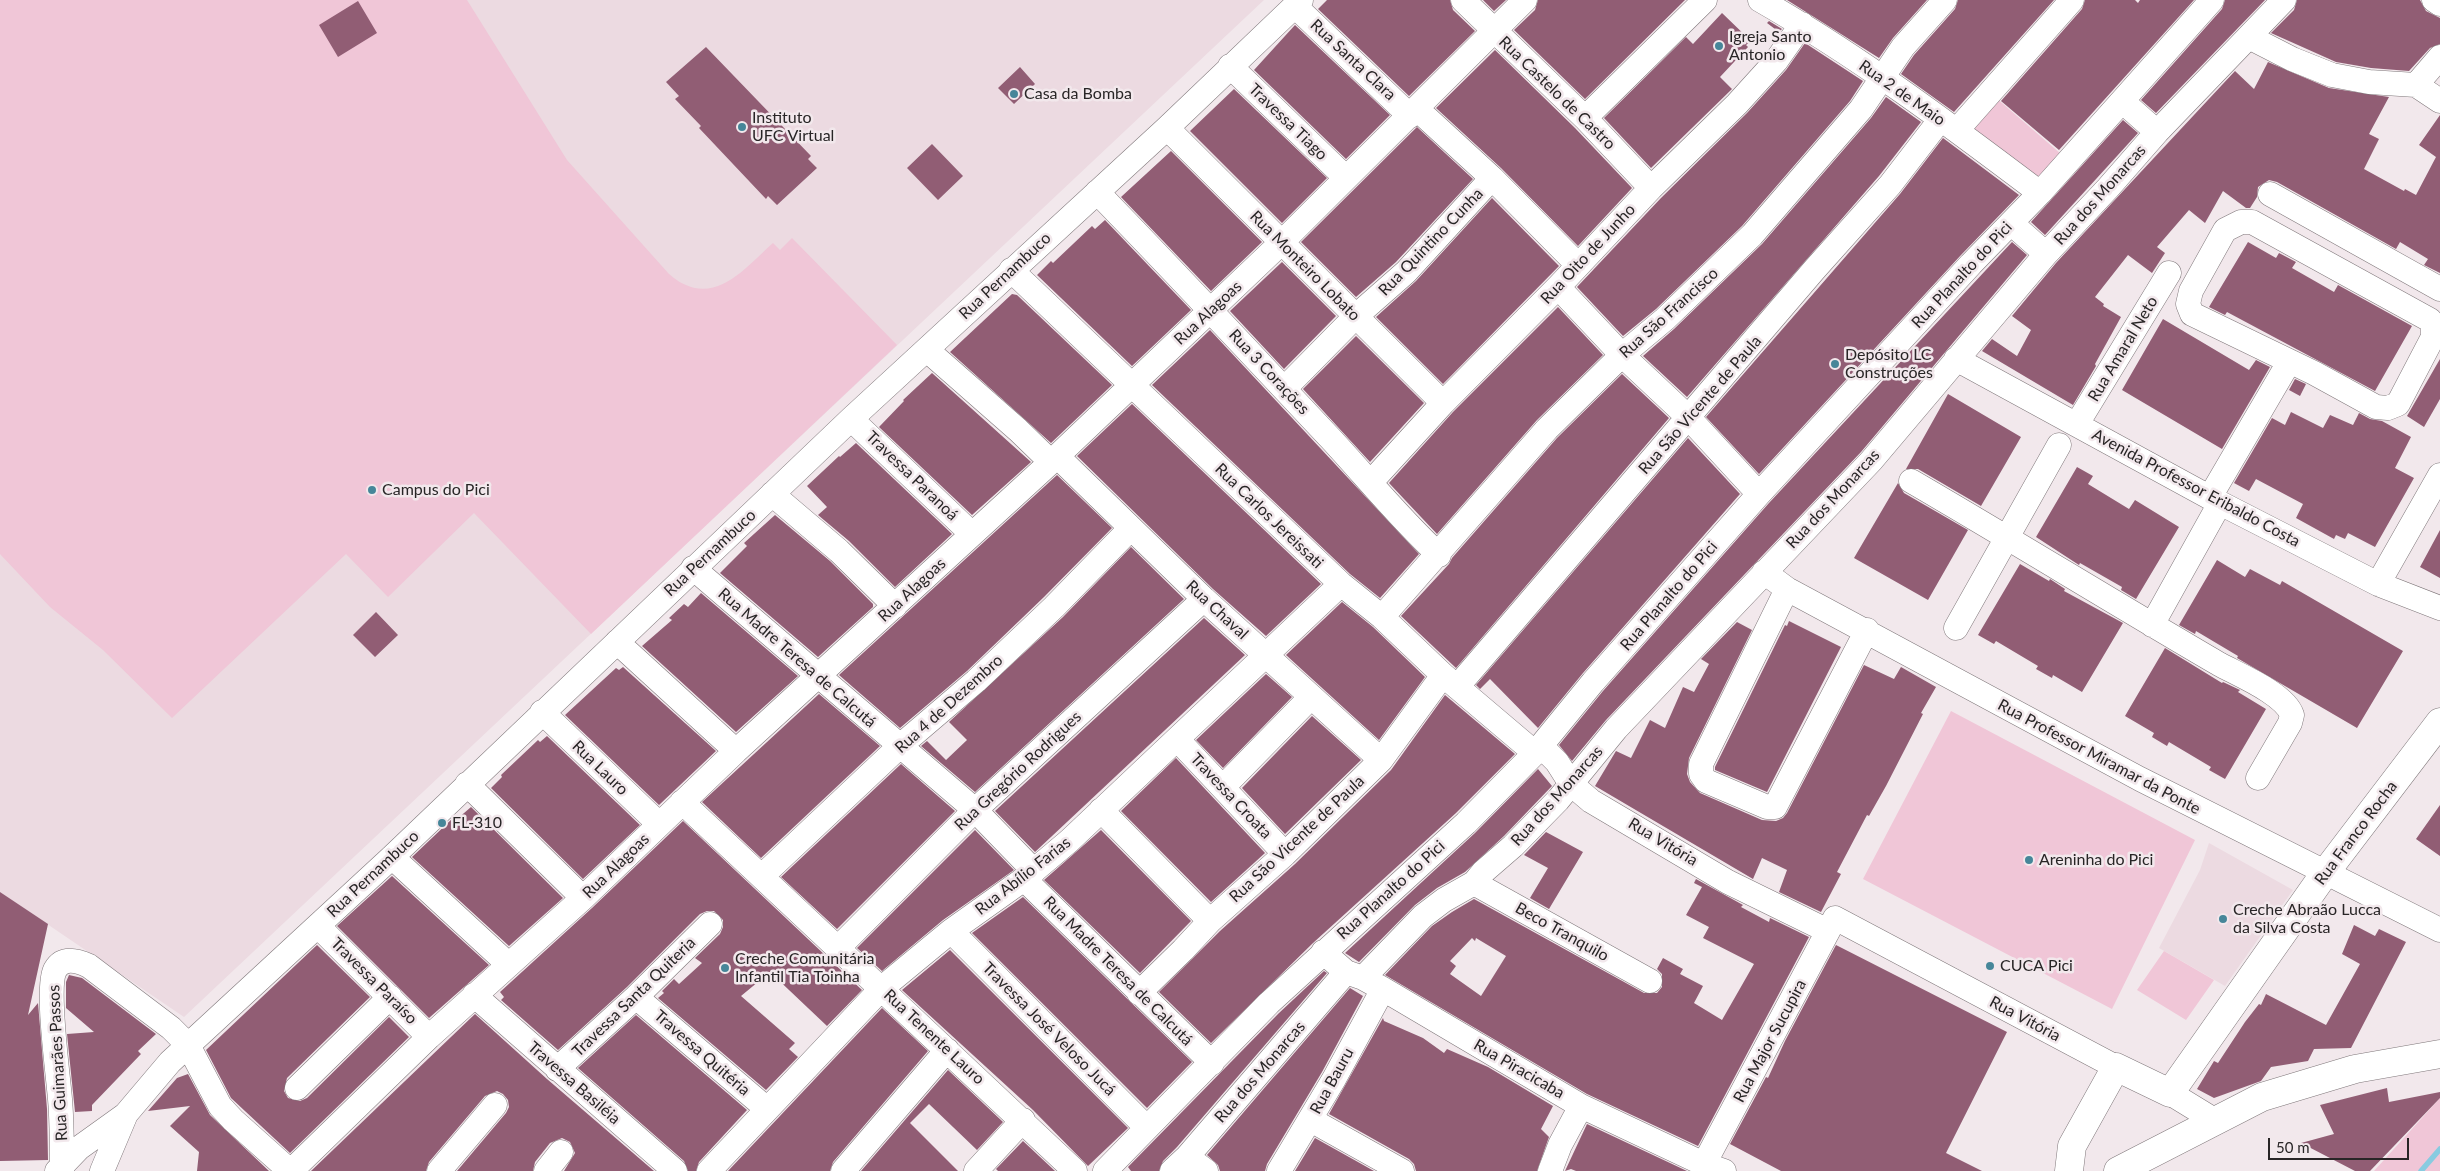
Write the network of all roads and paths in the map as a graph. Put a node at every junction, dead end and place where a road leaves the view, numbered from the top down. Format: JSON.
{"nodes":[{"id":1,"x":1463,"y":0,"type":"edge"},
{"id":2,"x":1525,"y":0,"type":"edge"},
{"id":3,"x":1705,"y":0,"type":"edge"},
{"id":4,"x":1760,"y":0,"type":"edge"},
{"id":5,"x":1945,"y":0,"type":"edge"},
{"id":6,"x":2072,"y":0,"type":"edge"},
{"id":7,"x":2212,"y":0,"type":"edge"},
{"id":8,"x":2284,"y":0,"type":"edge"},
{"id":9,"x":2434,"y":0,"type":"edge"},
{"id":10,"x":1298,"y":3,"type":"edge"},
{"id":11,"x":2440,"y":4,"type":"edge"},
{"id":12,"x":1802,"y":24,"type":"junction"},
{"id":13,"x":1494,"y":32,"type":"junction"},
{"id":14,"x":2249,"y":37,"type":"junction"},
{"id":15,"x":2440,"y":57,"type":"edge"},
{"id":16,"x":1230,"y":66,"type":"junction"},
{"id":17,"x":1881,"y":78,"type":"junction"},
{"id":18,"x":2416,"y":85,"type":"junction"},
{"id":19,"x":2122,"y":101,"type":"junction"},
{"id":20,"x":2440,"y":101,"type":"edge"},
{"id":21,"x":1414,"y":112,"type":"junction"},
{"id":22,"x":1585,"y":118,"type":"junction"},
{"id":23,"x":1948,"y":125,"type":"junction"},
{"id":24,"x":1167,"y":128,"type":"junction"},
{"id":25,"x":2157,"y":132,"type":"junction"},
{"id":26,"x":1345,"y":177,"type":"junction"},
{"id":27,"x":1492,"y":178,"type":"junction"},
{"id":28,"x":1651,"y":188,"type":"junction"},
{"id":29,"x":1097,"y":192,"type":"junction"},
{"id":30,"x":2040,"y":193,"type":"junction"},
{"id":31,"x":2270,"y":194,"type":"dead end"},
{"id":32,"x":2011,"y":223,"type":"junction"},
{"id":33,"x":1281,"y":243,"type":"junction"},
{"id":34,"x":2046,"y":254,"type":"junction"},
{"id":35,"x":1577,"y":264,"type":"junction"},
{"id":36,"x":1011,"y":270,"type":"junction"},
{"id":37,"x":2168,"y":273,"type":"dead end"},
{"id":38,"x":1558,"y":287,"type":"junction"},
{"id":39,"x":2440,"y":289,"type":"edge"},
{"id":40,"x":1211,"y":310,"type":"junction"},
{"id":41,"x":1356,"y":316,"type":"junction"},
{"id":42,"x":927,"y":350,"type":"junction"},
{"id":43,"x":1622,"y":355,"type":"junction"},
{"id":44,"x":1956,"y":359,"type":"junction"},
{"id":45,"x":2289,"y":362,"type":"junction"},
{"id":46,"x":1132,"y":385,"type":"junction"},
{"id":47,"x":1284,"y":389,"type":"junction"},
{"id":48,"x":1443,"y":403,"type":"junction"},
{"id":49,"x":1688,"y":417,"type":"junction"},
{"id":50,"x":851,"y":419,"type":"junction"},
{"id":51,"x":2077,"y":424,"type":"junction"},
{"id":52,"x":2059,"y":444,"type":"dead end"},
{"id":53,"x":1054,"y":459,"type":"junction"},
{"id":54,"x":2440,"y":475,"type":"edge"},
{"id":55,"x":1911,"y":481,"type":"dead end"},
{"id":56,"x":1371,"y":482,"type":"junction"},
{"id":57,"x":772,"y":494,"type":"junction"},
{"id":58,"x":1759,"y":494,"type":"junction"},
{"id":59,"x":2215,"y":500,"type":"junction"},
{"id":60,"x":1132,"y":528,"type":"junction"},
{"id":61,"x":972,"y":534,"type":"junction"},
{"id":62,"x":2006,"y":536,"type":"junction"},
{"id":63,"x":1438,"y":555,"type":"junction"},
{"id":64,"x":693,"y":568,"type":"junction"},
{"id":65,"x":1764,"y":572,"type":"junction"},
{"id":66,"x":1341,"y":584,"type":"junction"},
{"id":67,"x":2378,"y":584,"type":"junction"},
{"id":68,"x":1787,"y":589,"type":"junction"},
{"id":69,"x":1204,"y":599,"type":"junction"},
{"id":70,"x":895,"y":606,"type":"junction"},
{"id":71,"x":2440,"y":608,"type":"edge"},
{"id":72,"x":1382,"y":617,"type":"junction"},
{"id":73,"x":2152,"y":625,"type":"junction"},
{"id":74,"x":1956,"y":628,"type":"dead end"},
{"id":75,"x":1867,"y":630,"type":"junction"},
{"id":76,"x":617,"y":642,"type":"junction"},
{"id":77,"x":1265,"y":656,"type":"junction"},
{"id":78,"x":818,"y":676,"type":"junction"},
{"id":79,"x":1450,"y":681,"type":"junction"},
{"id":80,"x":1311,"y":697,"type":"junction"},
{"id":81,"x":542,"y":712,"type":"junction"},
{"id":82,"x":2440,"y":722,"type":"edge"},
{"id":83,"x":1177,"y":739,"type":"junction"},
{"id":84,"x":900,"y":746,"type":"junction"},
{"id":85,"x":1538,"y":749,"type":"junction"},
{"id":86,"x":736,"y":751,"type":"junction"},
{"id":87,"x":1381,"y":760,"type":"junction"},
{"id":88,"x":2258,"y":778,"type":"dead end"},
{"id":89,"x":467,"y":784,"type":"junction"},
{"id":90,"x":1571,"y":784,"type":"junction"},
{"id":91,"x":1223,"y":787,"type":"junction"},
{"id":92,"x":682,"y":802,"type":"junction"},
{"id":93,"x":975,"y":810,"type":"junction"},
{"id":94,"x":1101,"y":810,"type":"junction"},
{"id":95,"x":659,"y":824,"type":"junction"},
{"id":96,"x":1285,"y":854,"type":"junction"},
{"id":97,"x":392,"y":857,"type":"junction"},
{"id":98,"x":2325,"y":873,"type":"junction"},
{"id":99,"x":1029,"y":875,"type":"junction"},
{"id":100,"x":762,"y":876,"type":"junction"},
{"id":101,"x":1474,"y":883,"type":"junction"},
{"id":102,"x":583,"y":898,"type":"junction"},
{"id":103,"x":1210,"y":921,"type":"junction"},
{"id":104,"x":710,"y":924,"type":"dead end"},
{"id":105,"x":1831,"y":925,"type":"junction"},
{"id":106,"x":318,"y":926,"type":"junction"},
{"id":107,"x":2440,"y":930,"type":"edge"},
{"id":108,"x":951,"y":931,"type":"junction"},
{"id":109,"x":838,"y":948,"type":"junction"},
{"id":110,"x":1323,"y":952,"type":"junction"},
{"id":111,"x":508,"y":964,"type":"junction"},
{"id":112,"x":1364,"y":980,"type":"junction"},
{"id":113,"x":1650,"y":981,"type":"dead end"},
{"id":114,"x":882,"y":988,"type":"junction"},
{"id":115,"x":1139,"y":992,"type":"junction"},
{"id":116,"x":474,"y":995,"type":"junction"},
{"id":117,"x":390,"y":997,"type":"junction"},
{"id":118,"x":636,"y":997,"type":"junction"},
{"id":119,"x":429,"y":1037,"type":"junction"},
{"id":120,"x":188,"y":1044,"type":"junction"},
{"id":121,"x":947,"y":1050,"type":"junction"},
{"id":122,"x":2440,"y":1054,"type":"edge"},
{"id":123,"x":1212,"y":1063,"type":"junction"},
{"id":124,"x":2116,"y":1067,"type":"junction"},
{"id":125,"x":557,"y":1069,"type":"junction"},
{"id":126,"x":297,"y":1088,"type":"dead end"},
{"id":127,"x":2170,"y":1093,"type":"junction"},
{"id":128,"x":495,"y":1105,"type":"dead end"},
{"id":129,"x":1581,"y":1106,"type":"junction"},
{"id":130,"x":767,"y":1109,"type":"junction"},
{"id":131,"x":126,"y":1114,"type":"junction"},
{"id":132,"x":1023,"y":1120,"type":"junction"},
{"id":133,"x":1311,"y":1120,"type":"junction"},
{"id":134,"x":2214,"y":1120,"type":"junction"},
{"id":135,"x":1147,"y":1128,"type":"junction"},
{"id":136,"x":562,"y":1152,"type":"dead end"},
{"id":137,"x":1180,"y":1164,"type":"edge"},
{"id":138,"x":1714,"y":1168,"type":"edge"},
{"id":139,"x":60,"y":1169,"type":"edge"},
{"id":140,"x":102,"y":1171,"type":"edge"},
{"id":141,"x":291,"y":1171,"type":"edge"},
{"id":142,"x":439,"y":1171,"type":"edge"},
{"id":143,"x":546,"y":1171,"type":"edge"},
{"id":144,"x":674,"y":1171,"type":"edge"},
{"id":145,"x":709,"y":1171,"type":"edge"},
{"id":146,"x":843,"y":1171,"type":"edge"},
{"id":147,"x":976,"y":1171,"type":"edge"},
{"id":148,"x":1075,"y":1171,"type":"edge"},
{"id":149,"x":1105,"y":1171,"type":"edge"},
{"id":150,"x":1206,"y":1171,"type":"edge"},
{"id":151,"x":1278,"y":1171,"type":"edge"},
{"id":152,"x":1402,"y":1171,"type":"edge"},
{"id":153,"x":1550,"y":1171,"type":"edge"},
{"id":154,"x":2069,"y":1171,"type":"edge"},
{"id":155,"x":2118,"y":1171,"type":"edge"}],
"edges":[{"from":1,"to":13,"type":"street","name":"Rua Castelo de Castro"},
{"from":2,"to":13,"type":"street","name":"Rua Alagoas"},
{"from":3,"to":22,"type":"street"},
{"from":4,"to":12,"type":"street","name":"Rua 2 de Maio"},
{"from":5,"to":17,"type":"street","name":"Rua São Francisco"},
{"from":6,"to":23,"type":"street","name":"Rua São Vicente de Paula"},
{"from":7,"to":19,"type":"street","name":"Rua Planalto do Pici"},
{"from":8,"to":14,"type":"street","name":"Rua dos Monarcas"},
{"from":9,"to":11,"type":"street"},
{"from":10,"to":16,"type":"street","name":"Rua Pernambuco"},
{"from":10,"to":21,"type":"street","name":"Rua Santa Clara"},
{"from":12,"to":17,"type":"street","name":"Rua 2 de Maio"},
{"from":12,"to":28,"type":"street","name":"Rua Oito de Junho"},
{"from":13,"to":21,"type":"street","name":"Rua Alagoas"},
{"from":13,"to":22,"type":"street","name":"Rua Castelo de Castro"},
{"from":14,"to":18,"type":"street"},
{"from":14,"to":25,"type":"street","name":"Rua dos Monarcas"},
{"from":15,"to":18,"type":"street"},
{"from":16,"to":24,"type":"street","name":"Rua Pernambuco"},
{"from":16,"to":26,"type":"street","name":"Travessa Tiago"},
{"from":17,"to":23,"type":"street","name":"Rua 2 de Maio"},
{"from":17,"to":43,"type":"street","name":"Rua São Francisco"},
{"from":18,"to":20,"type":"street"},
{"from":19,"to":25,"type":"street"},
{"from":19,"to":30,"type":"street","name":"Rua Planalto do Pici"},
{"from":21,"to":26,"type":"street","name":"Rua Alagoas"},
{"from":21,"to":27,"type":"street","name":"Rua Santa Clara"},
{"from":22,"to":28,"type":"street","name":"Rua Castelo de Castro"},
{"from":23,"to":30,"type":"street","name":"Rua 2 de Maio"},
{"from":23,"to":49,"type":"street","name":"Rua São Vicente de Paula"},
{"from":24,"to":29,"type":"street","name":"Rua Pernambuco"},
{"from":24,"to":33,"type":"street","name":"Rua Monteiro Lobato"},
{"from":25,"to":34,"type":"street","name":"Rua dos Monarcas"},
{"from":26,"to":33,"type":"street","name":"Rua Alagoas"},
{"from":27,"to":35,"type":"street","name":"Rua Santa Clara"},
{"from":27,"to":41,"type":"street","name":"Rua Quintino Cunha"},
{"from":28,"to":35,"type":"street","name":"Rua Oito de Junho"},
{"from":29,"to":36,"type":"street","name":"Rua Pernambuco"},
{"from":29,"to":40,"type":"street","name":"Rua 3 Corações"},
{"from":30,"to":32,"type":"street","name":"Rua Planalto do Pici"},
{"from":31,"to":39,"type":"street"},
{"from":32,"to":34,"type":"street"},
{"from":32,"to":58,"type":"street","name":"Rua Planalto do Pici"},
{"from":33,"to":40,"type":"street","name":"Rua Alagoas"},
{"from":33,"to":41,"type":"street","name":"Rua Monteiro Lobato"},
{"from":34,"to":44,"type":"street","name":"Rua dos Monarcas"},
{"from":35,"to":38,"type":"street","name":"Rua Oito de Junho"},
{"from":36,"to":42,"type":"street","name":"Rua Pernambuco"},
{"from":36,"to":46,"type":"street","name":"Rua Carlos Jereissati"},
{"from":37,"to":51,"type":"street","name":"Rua Amaral Neto"},
{"from":38,"to":43,"type":"street"},
{"from":38,"to":48,"type":"street","name":"Rua Oito de Junho"},
{"from":40,"to":46,"type":"street","name":"Rua Alagoas"},
{"from":40,"to":47,"type":"street","name":"Rua 3 Corações"},
{"from":41,"to":47,"type":"street","name":"Rua Quintino Cunha"},
{"from":41,"to":48,"type":"street","name":"Rua Monteiro Lobato"},
{"from":42,"to":50,"type":"street","name":"Rua Pernambuco"},
{"from":42,"to":53,"type":"street","name":"Rua Chaval"},
{"from":43,"to":49,"type":"street"},
{"from":43,"to":63,"type":"street","name":"Rua São Francisco"},
{"from":44,"to":51,"type":"street","name":"Avenida Professor Eribaldo Costa"},
{"from":44,"to":65,"type":"street","name":"Rua dos Monarcas"},
{"from":45,"to":45,"type":"street"},
{"from":45,"to":59,"type":"street"},
{"from":46,"to":53,"type":"street","name":"Rua Alagoas"},
{"from":46,"to":66,"type":"street","name":"Rua Carlos Jereissati"},
{"from":47,"to":56,"type":"street","name":"Rua 3 Corações"},
{"from":48,"to":56,"type":"street","name":"Rua Oito de Junho"},
{"from":49,"to":58,"type":"street"},
{"from":49,"to":79,"type":"street","name":"Rua São Vicente de Paula"},
{"from":50,"to":57,"type":"street","name":"Rua Pernambuco"},
{"from":50,"to":61,"type":"street","name":"Travessa Paranoá"},
{"from":51,"to":59,"type":"street","name":"Avenida Professor Eribaldo Costa"},
{"from":52,"to":62,"type":"street"},
{"from":53,"to":60,"type":"street","name":"Rua Chaval"},
{"from":53,"to":61,"type":"street","name":"Rua Alagoas"},
{"from":54,"to":67,"type":"street"},
{"from":55,"to":62,"type":"street"},
{"from":56,"to":63,"type":"street","name":"Rua 3 Corações"},
{"from":57,"to":64,"type":"street","name":"Rua Pernambuco"},
{"from":57,"to":70,"type":"street"},
{"from":58,"to":85,"type":"street","name":"Rua Planalto do Pici"},
{"from":59,"to":67,"type":"street","name":"Avenida Professor Eribaldo Costa"},
{"from":59,"to":73,"type":"street"},
{"from":60,"to":69,"type":"street","name":"Rua Chaval"},
{"from":60,"to":84,"type":"street","name":"Rua 4 de Dezembro"},
{"from":61,"to":70,"type":"street","name":"Rua Alagoas"},
{"from":62,"to":73,"type":"street"},
{"from":62,"to":74,"type":"street"},
{"from":63,"to":72,"type":"street","name":"Rua São Francisco"},
{"from":64,"to":76,"type":"street","name":"Rua Pernambuco"},
{"from":64,"to":78,"type":"street","name":"Rua Madre Teresa de Calcutá"},
{"from":65,"to":68,"type":"street","name":"Rua Professor Miramar da Ponte"},
{"from":65,"to":90,"type":"street","name":"Rua dos Monarcas"},
{"from":66,"to":72,"type":"street","name":"Rua Carlos Jereissati"},
{"from":66,"to":77,"type":"street","name":"Rua Abílio Farias"},
{"from":67,"to":71,"type":"street","name":"Avenida Professor Eribaldo Costa"},
{"from":68,"to":75,"type":"street","name":"Rua Professor Miramar da Ponte"},
{"from":68,"to":75,"type":"street"},
{"from":69,"to":77,"type":"street","name":"Rua Chaval"},
{"from":69,"to":93,"type":"street","name":"Rua Gregório Rodrigues"},
{"from":70,"to":78,"type":"street","name":"Rua Alagoas"},
{"from":72,"to":79,"type":"street","name":"Rua Carlos Jereissati"},
{"from":73,"to":88,"type":"street"},
{"from":75,"to":98,"type":"street","name":"Rua Professor Miramar da Ponte"},
{"from":76,"to":81,"type":"street","name":"Rua Pernambuco"},
{"from":76,"to":86,"type":"street"},
{"from":77,"to":80,"type":"street","name":"Rua Chaval"},
{"from":77,"to":83,"type":"street","name":"Rua Abílio Farias"},
{"from":78,"to":84,"type":"street","name":"Rua Madre Teresa de Calcutá"},
{"from":78,"to":86,"type":"street","name":"Rua Alagoas"},
{"from":79,"to":85,"type":"street","name":"Rua Carlos Jereissati"},
{"from":79,"to":87,"type":"street","name":"Rua São Vicente de Paula"},
{"from":80,"to":87,"type":"street","name":"Rua Chaval"},
{"from":80,"to":91,"type":"street"},
{"from":81,"to":89,"type":"street","name":"Rua Pernambuco"},
{"from":81,"to":95,"type":"street","name":"Rua Lauro"},
{"from":82,"to":98,"type":"main road","name":"Rua Franco Rocha"},
{"from":83,"to":91,"type":"street","name":"Travessa Croata"},
{"from":83,"to":94,"type":"street","name":"Rua Abílio Farias"},
{"from":84,"to":93,"type":"street","name":"Rua Madre Teresa de Calcutá"},
{"from":84,"to":100,"type":"street","name":"Rua 4 de Dezembro"},
{"from":85,"to":90,"type":"street","name":"Rua Vitória"},
{"from":85,"to":110,"type":"street","name":"Rua Planalto do Pici"},
{"from":86,"to":92,"type":"street","name":"Rua Alagoas"},
{"from":87,"to":96,"type":"street","name":"Rua São Vicente de Paula"},
{"from":89,"to":97,"type":"street","name":"Rua Pernambuco"},
{"from":89,"to":102,"type":"street"},
{"from":90,"to":101,"type":"street","name":"Rua dos Monarcas"},
{"from":90,"to":105,"type":"street","name":"Rua Vitória"},
{"from":91,"to":96,"type":"street","name":"Travessa Croata"},
{"from":92,"to":95,"type":"street","name":"Rua Alagoas"},
{"from":92,"to":100,"type":"street","name":"Rua Tenente Lauro"},
{"from":93,"to":99,"type":"street","name":"Rua Madre Teresa de Calcutá"},
{"from":93,"to":109,"type":"street","name":"Rua Gregório Rodrigues"},
{"from":94,"to":99,"type":"street","name":"Rua Abílio Farias"},
{"from":94,"to":103,"type":"street"},
{"from":95,"to":102,"type":"street","name":"Rua Alagoas"},
{"from":96,"to":103,"type":"street","name":"Rua São Vicente de Paula"},
{"from":97,"to":106,"type":"street","name":"Rua Pernambuco"},
{"from":97,"to":111,"type":"street"},
{"from":98,"to":107,"type":"street","name":"Rua Professor Miramar da Ponte"},
{"from":98,"to":127,"type":"main road","name":"Rua Franco Rocha"},
{"from":99,"to":108,"type":"street","name":"Rua Abílio Farias"},
{"from":99,"to":115,"type":"street","name":"Rua Madre Teresa de Calcutá"},
{"from":100,"to":109,"type":"street","name":"Rua Tenente Lauro"},
{"from":101,"to":112,"type":"street","name":"Rua dos Monarcas"},
{"from":101,"to":113,"type":"street","name":"Beco Tranquilo"},
{"from":102,"to":111,"type":"street","name":"Rua Alagoas"},
{"from":103,"to":115,"type":"street","name":"Rua São Vicente de Paula"},
{"from":104,"to":118,"type":"street","name":"Travessa Santa Quiteria"},
{"from":105,"to":124,"type":"street","name":"Rua Vitória"},
{"from":105,"to":138,"type":"street","name":"Rua Major Sucupira"},
{"from":106,"to":117,"type":"street","name":"Travessa Paraíso"},
{"from":106,"to":120,"type":"street","name":"Rua Pernambuco"},
{"from":108,"to":114,"type":"street","name":"Rua Abílio Farias"},
{"from":108,"to":135,"type":"street","name":"Travessa José Veloso Jucá"},
{"from":109,"to":114,"type":"street","name":"Rua Tenente Lauro"},
{"from":110,"to":112,"type":"street","name":"Rua Piracicaba"},
{"from":110,"to":123,"type":"street","name":"Rua Planalto do Pici"},
{"from":111,"to":116,"type":"street","name":"Rua Alagoas"},
{"from":112,"to":129,"type":"street","name":"Rua Piracicaba"},
{"from":112,"to":133,"type":"street","name":"Rua Bauru"},
{"from":112,"to":137,"type":"street","name":"Rua dos Monarcas"},
{"from":114,"to":121,"type":"street","name":"Rua Tenente Lauro"},
{"from":114,"to":130,"type":"street","name":"Rua Abílio Farias"},
{"from":115,"to":123,"type":"street","name":"Rua Madre Teresa de Calcutá"},
{"from":116,"to":119,"type":"street","name":"Rua Alagoas"},
{"from":116,"to":125,"type":"street","name":"Travessa Basiléia"},
{"from":117,"to":119,"type":"street","name":"Travessa Paraíso"},
{"from":117,"to":126,"type":"street"},
{"from":118,"to":125,"type":"street","name":"Travessa Santa Quiteria"},
{"from":118,"to":130,"type":"street","name":"Travessa Quitéria"},
{"from":119,"to":141,"type":"street","name":"Rua Alagoas"},
{"from":120,"to":131,"type":"street","name":"Rua Pernambuco"},
{"from":120,"to":139,"type":"street","name":"Rua Guimarães Passos"},
{"from":120,"to":141,"type":"street"},
{"from":121,"to":132,"type":"street","name":"Rua Tenente Lauro"},
{"from":121,"to":146,"type":"street"},
{"from":122,"to":134,"type":"main road"},
{"from":123,"to":135,"type":"street","name":"Rua Planalto do Pici"},
{"from":124,"to":127,"type":"main road","name":"Rua Vitória"},
{"from":124,"to":154,"type":"main road"},
{"from":125,"to":144,"type":"street","name":"Travessa Basiléia"},
{"from":127,"to":134,"type":"street","name":"Rua Vitória"},
{"from":128,"to":142,"type":"street"},
{"from":129,"to":138,"type":"street","name":"Rua Piracicaba"},
{"from":129,"to":153,"type":"street"},
{"from":130,"to":145,"type":"street","name":"Rua Abílio Farias"},
{"from":131,"to":139,"type":"street","name":"Rua Pernambuco"},
{"from":131,"to":140,"type":"street","name":"Rua Pernambuco"},
{"from":132,"to":147,"type":"street"},
{"from":132,"to":148,"type":"street","name":"Rua Tenente Lauro"},
{"from":133,"to":151,"type":"street","name":"Rua Bauru"},
{"from":133,"to":152,"type":"street"},
{"from":134,"to":155,"type":"main road"},
{"from":135,"to":149,"type":"street","name":"Rua Planalto do Pici"},
{"from":136,"to":143,"type":"street"},
{"from":137,"to":150,"type":"street"}]}
